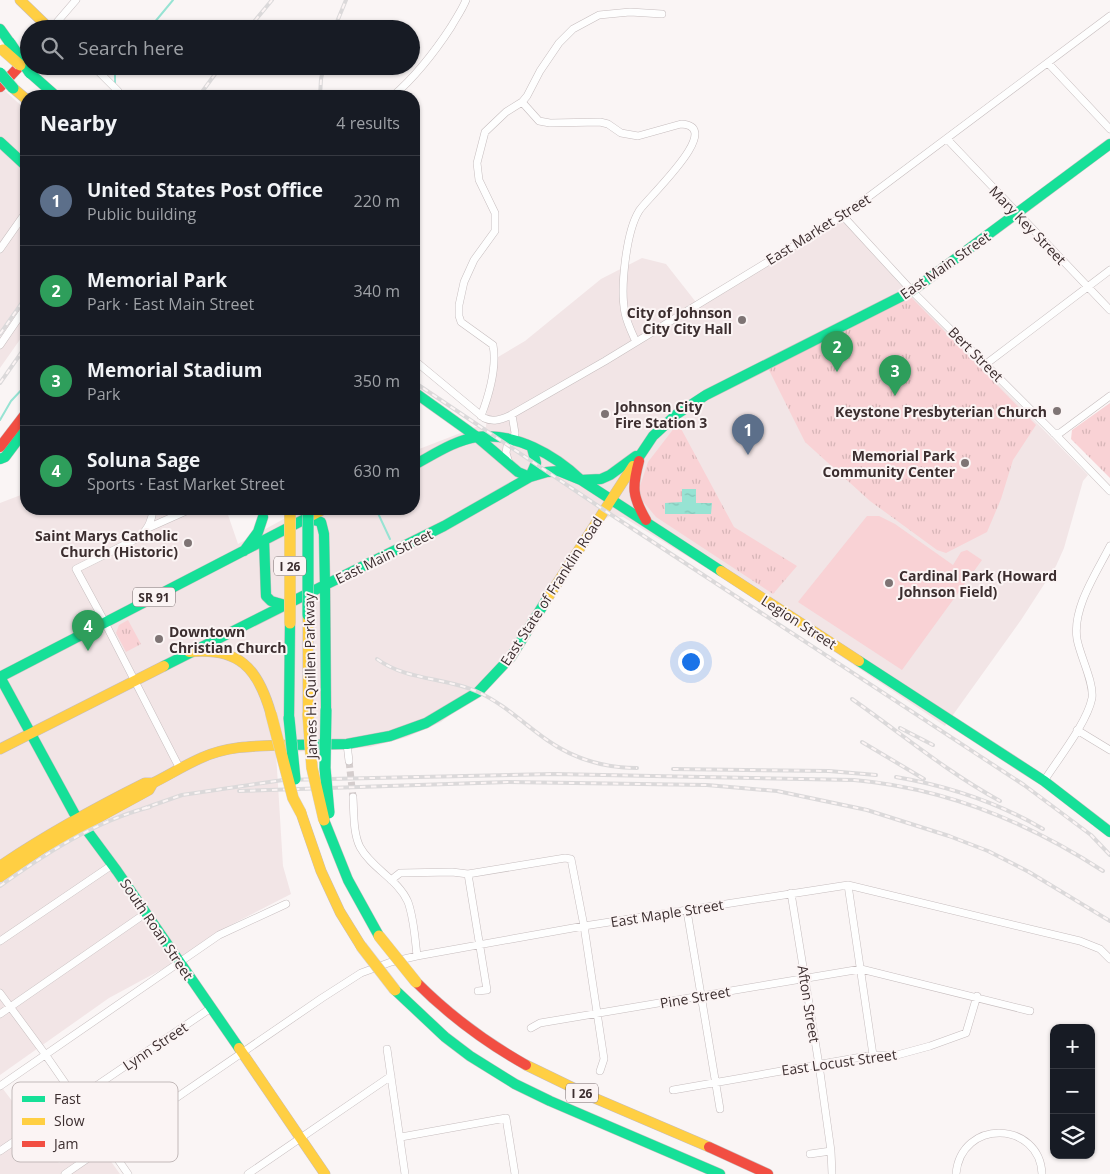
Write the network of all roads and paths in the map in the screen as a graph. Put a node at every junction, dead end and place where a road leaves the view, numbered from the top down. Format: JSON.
{"nodes":[{"id":1,"x":20,"y":0,"type":"edge"},
{"id":2,"x":76,"y":0,"type":"edge"},
{"id":3,"x":466,"y":0,"type":"edge"},
{"id":4,"x":662,"y":14,"type":"dead end"},
{"id":5,"x":1110,"y":16,"type":"edge"},
{"id":6,"x":41,"y":20,"type":"edge"},
{"id":7,"x":58,"y":20,"type":"edge"},
{"id":8,"x":0,"y":29,"type":"edge"},
{"id":9,"x":4,"y":47,"type":"edge"},
{"id":10,"x":20,"y":63,"type":"edge"},
{"id":11,"x":1048,"y":63,"type":"junction"},
{"id":12,"x":20,"y":66,"type":"edge"},
{"id":13,"x":420,"y":70,"type":"edge"},
{"id":14,"x":0,"y":73,"type":"edge"},
{"id":15,"x":32,"y":75,"type":"edge"},
{"id":16,"x":100,"y":75,"type":"edge"},
{"id":17,"x":416,"y":75,"type":"edge"},
{"id":18,"x":0,"y":81,"type":"edge"},
{"id":19,"x":0,"y":87,"type":"edge"},
{"id":20,"x":49,"y":90,"type":"edge"},
{"id":21,"x":113,"y":90,"type":"edge"},
{"id":22,"x":400,"y":90,"type":"edge"},
{"id":23,"x":20,"y":94,"type":"edge"},
{"id":24,"x":522,"y":102,"type":"junction"},
{"id":25,"x":1110,"y":128,"type":"edge"},
{"id":26,"x":947,"y":140,"type":"junction"},
{"id":27,"x":0,"y":142,"type":"edge"},
{"id":28,"x":1110,"y":144,"type":"edge"},
{"id":29,"x":20,"y":160,"type":"edge"},
{"id":30,"x":1017,"y":214,"type":"junction"},
{"id":31,"x":843,"y":216,"type":"junction"},
{"id":32,"x":20,"y":221,"type":"edge"},
{"id":33,"x":0,"y":249,"type":"edge"},
{"id":34,"x":1110,"y":270,"type":"edge"},
{"id":35,"x":1087,"y":287,"type":"junction"},
{"id":36,"x":912,"y":291,"type":"junction"},
{"id":37,"x":1110,"y":310,"type":"edge"},
{"id":38,"x":20,"y":316,"type":"edge"},
{"id":39,"x":636,"y":342,"type":"junction"},
{"id":40,"x":0,"y":345,"type":"edge"},
{"id":41,"x":986,"y":364,"type":"junction"},
{"id":42,"x":420,"y":365,"type":"edge"},
{"id":43,"x":420,"y":396,"type":"edge"},
{"id":44,"x":1110,"y":396,"type":"edge"},
{"id":45,"x":481,"y":416,"type":"junction"},
{"id":46,"x":510,"y":416,"type":"junction"},
{"id":47,"x":20,"y":421,"type":"edge"},
{"id":48,"x":1054,"y":433,"type":"junction"},
{"id":49,"x":20,"y":437,"type":"edge"},
{"id":50,"x":477,"y":437,"type":"junction"},
{"id":51,"x":513,"y":440,"type":"junction"},
{"id":52,"x":0,"y":447,"type":"edge"},
{"id":53,"x":532,"y":448,"type":"junction"},
{"id":54,"x":641,"y":453,"type":"junction"},
{"id":55,"x":0,"y":459,"type":"edge"},
{"id":56,"x":420,"y":462,"type":"edge"},
{"id":57,"x":509,"y":465,"type":"junction"},
{"id":58,"x":530,"y":477,"type":"junction"},
{"id":59,"x":581,"y":480,"type":"junction"},
{"id":60,"x":1110,"y":491,"type":"edge"},
{"id":61,"x":611,"y":499,"type":"junction"},
{"id":62,"x":152,"y":515,"type":"edge"},
{"id":63,"x":177,"y":515,"type":"edge"},
{"id":64,"x":262,"y":515,"type":"edge"},
{"id":65,"x":263,"y":515,"type":"edge"},
{"id":66,"x":290,"y":515,"type":"edge"},
{"id":67,"x":304,"y":515,"type":"edge"},
{"id":68,"x":307,"y":515,"type":"edge"},
{"id":69,"x":310,"y":515,"type":"edge"},
{"id":70,"x":649,"y":524,"type":"junction"},
{"id":71,"x":148,"y":528,"type":"junction"},
{"id":72,"x":264,"y":540,"type":"junction"},
{"id":73,"x":1110,"y":546,"type":"edge"},
{"id":74,"x":244,"y":551,"type":"junction"},
{"id":75,"x":325,"y":585,"type":"junction"},
{"id":76,"x":285,"y":605,"type":"junction"},
{"id":77,"x":105,"y":622,"type":"junction"},
{"id":78,"x":189,"y":652,"type":"junction"},
{"id":79,"x":0,"y":677,"type":"edge"},
{"id":80,"x":134,"y":680,"type":"junction"},
{"id":81,"x":1077,"y":730,"type":"junction"},
{"id":82,"x":30,"y":733,"type":"junction"},
{"id":83,"x":346,"y":744,"type":"junction"},
{"id":84,"x":0,"y":749,"type":"edge"},
{"id":85,"x":1110,"y":750,"type":"edge"},
{"id":86,"x":348,"y":760,"type":"tunnel mouth"},
{"id":87,"x":180,"y":768,"type":"junction"},
{"id":88,"x":1044,"y":782,"type":"junction"},
{"id":89,"x":353,"y":797,"type":"tunnel mouth"},
{"id":90,"x":303,"y":818,"type":"junction"},
{"id":91,"x":327,"y":818,"type":"junction"},
{"id":92,"x":81,"y":822,"type":"junction"},
{"id":93,"x":1110,"y":832,"type":"edge"},
{"id":94,"x":112,"y":864,"type":"junction"},
{"id":95,"x":0,"y":866,"type":"edge"},
{"id":96,"x":468,"y":874,"type":"junction"},
{"id":97,"x":0,"y":877,"type":"edge"},
{"id":98,"x":391,"y":880,"type":"junction"},
{"id":99,"x":848,"y":885,"type":"junction"},
{"id":100,"x":791,"y":893,"type":"junction"},
{"id":101,"x":286,"y":904,"type":"dead end"},
{"id":102,"x":687,"y":911,"type":"junction"},
{"id":103,"x":146,"y":913,"type":"junction"},
{"id":104,"x":584,"y":926,"type":"junction"},
{"id":105,"x":0,"y":941,"type":"edge"},
{"id":106,"x":480,"y":945,"type":"junction"},
{"id":107,"x":417,"y":956,"type":"junction"},
{"id":108,"x":1110,"y":959,"type":"edge"},
{"id":109,"x":180,"y":962,"type":"junction"},
{"id":110,"x":861,"y":968,"type":"junction"},
{"id":111,"x":804,"y":978,"type":"junction"},
{"id":112,"x":478,"y":991,"type":"dead end"},
{"id":113,"x":0,"y":993,"type":"edge"},
{"id":114,"x":702,"y":996,"type":"junction"},
{"id":115,"x":977,"y":996,"type":"junction"},
{"id":116,"x":11,"y":1007,"type":"junction"},
{"id":117,"x":211,"y":1008,"type":"junction"},
{"id":118,"x":1030,"y":1011,"type":"dead end"},
{"id":119,"x":596,"y":1013,"type":"junction"},
{"id":120,"x":0,"y":1014,"type":"edge"},
{"id":121,"x":531,"y":1028,"type":"dead end"},
{"id":122,"x":387,"y":1049,"type":"dead end"},
{"id":123,"x":45,"y":1054,"type":"junction"},
{"id":124,"x":242,"y":1054,"type":"junction"},
{"id":125,"x":873,"y":1055,"type":"junction"},
{"id":126,"x":819,"y":1065,"type":"junction"},
{"id":127,"x":600,"y":1071,"type":"dead end"},
{"id":128,"x":391,"y":1076,"type":"junction"},
{"id":129,"x":64,"y":1082,"type":"edge"},
{"id":130,"x":103,"y":1082,"type":"edge"},
{"id":131,"x":715,"y":1082,"type":"junction"},
{"id":132,"x":0,"y":1086,"type":"edge"},
{"id":133,"x":673,"y":1090,"type":"dead end"},
{"id":134,"x":178,"y":1097,"type":"edge"},
{"id":135,"x":720,"y":1109,"type":"dead end"},
{"id":136,"x":401,"y":1137,"type":"junction"},
{"id":137,"x":301,"y":1138,"type":"junction"},
{"id":138,"x":12,"y":1143,"type":"edge"},
{"id":139,"x":0,"y":1151,"type":"edge"},
{"id":140,"x":831,"y":1151,"type":"junction"},
{"id":141,"x":810,"y":1154,"type":"dead end"},
{"id":142,"x":83,"y":1162,"type":"edge"},
{"id":143,"x":120,"y":1162,"type":"edge"},
{"id":144,"x":66,"y":1174,"type":"edge"},
{"id":145,"x":128,"y":1174,"type":"edge"},
{"id":146,"x":248,"y":1174,"type":"edge"},
{"id":147,"x":325,"y":1174,"type":"edge"},
{"id":148,"x":405,"y":1174,"type":"edge"},
{"id":149,"x":515,"y":1174,"type":"edge"},
{"id":150,"x":720,"y":1174,"type":"edge"},
{"id":151,"x":768,"y":1174,"type":"edge"},
{"id":152,"x":832,"y":1174,"type":"edge"},
{"id":153,"x":956,"y":1174,"type":"edge"},
{"id":154,"x":1042,"y":1174,"type":"edge"}],
"edges":[{"from":1,"to":6,"type":"main road"},
{"from":2,"to":7,"type":"street"},
{"from":3,"to":13,"type":"street"},
{"from":4,"to":24,"type":"street"},
{"from":5,"to":11,"type":"street","name":"East Market Street"},
{"from":8,"to":9,"type":"main road"},
{"from":9,"to":10,"type":"main road","bridge":true},
{"from":11,"to":25,"type":"street"},
{"from":11,"to":26,"type":"street","name":"East Market Street"},
{"from":12,"to":19,"type":"main road"},
{"from":14,"to":23,"type":"main road","bridge":true},
{"from":15,"to":20,"type":"main road","bridge":true},
{"from":16,"to":21,"type":"street"},
{"from":17,"to":22,"type":"street"},
{"from":18,"to":23,"type":"main road","bridge":true},
{"from":24,"to":39,"type":"street"},
{"from":24,"to":45,"type":"street"},
{"from":26,"to":30,"type":"street","name":"Mary Key Street"},
{"from":26,"to":31,"type":"street","name":"East Market Street"},
{"from":27,"to":29,"type":"main road"},
{"from":28,"to":30,"type":"main road","name":"East Main Street"},
{"from":30,"to":35,"type":"street","name":"Mary Key Street"},
{"from":30,"to":36,"type":"main road","name":"East Main Street"},
{"from":31,"to":36,"type":"street","name":"Bert Street"},
{"from":31,"to":39,"type":"street","name":"East Market Street"},
{"from":32,"to":33,"type":"street"},
{"from":34,"to":35,"type":"street"},
{"from":35,"to":37,"type":"street","name":"Mary Key Street"},
{"from":35,"to":41,"type":"street"},
{"from":36,"to":41,"type":"street","name":"Bert Street"},
{"from":36,"to":54,"type":"main road","name":"East Main Street"},
{"from":38,"to":40,"type":"street"},
{"from":39,"to":46,"type":"street","name":"East Market Street"},
{"from":41,"to":48,"type":"street","name":"Bert Street"},
{"from":42,"to":45,"type":"street"},
{"from":43,"to":50,"type":"main road"},
{"from":44,"to":48,"type":"street"},
{"from":45,"to":46,"type":"street"},
{"from":46,"to":51,"type":"street"},
{"from":47,"to":52,"type":"main road"},
{"from":48,"to":60,"type":"street","name":"Bert Street"},
{"from":49,"to":55,"type":"main road"},
{"from":50,"to":51,"type":"main road","name":"Legion Street"},
{"from":50,"to":56,"type":"main road"},
{"from":50,"to":57,"type":"main road"},
{"from":51,"to":53,"type":"main road","name":"Legion Street"},
{"from":51,"to":57,"type":"street"},
{"from":53,"to":58,"type":"main road"},
{"from":53,"to":59,"type":"main road","name":"Legion Street"},
{"from":54,"to":59,"type":"main road"},
{"from":54,"to":61,"type":"main road","name":"East Main Street"},
{"from":54,"to":70,"type":"main road"},
{"from":57,"to":58,"type":"main road"},
{"from":58,"to":59,"type":"main road","name":"East Main Street"},
{"from":58,"to":75,"type":"main road","name":"East Main Street"},
{"from":59,"to":61,"type":"main road","name":"Legion Street"},
{"from":61,"to":70,"type":"main road","name":"Legion Street"},
{"from":61,"to":83,"type":"main road","name":"East State of Franklin Road"},
{"from":62,"to":71,"type":"street"},
{"from":63,"to":71,"type":"street"},
{"from":64,"to":74,"type":"main road"},
{"from":65,"to":72,"type":"main road"},
{"from":66,"to":90,"type":"main road","name":"James H. Quillen Parkway","number":"I 26","bridge":true},
{"from":67,"to":72,"type":"main road","number":"SR 91"},
{"from":68,"to":91,"type":"main road","name":"James H. Quillen Parkway","number":"I 26","bridge":true},
{"from":69,"to":75,"type":"main road"},
{"from":70,"to":88,"type":"main road","name":"Legion Street"},
{"from":71,"to":77,"type":"street"},
{"from":72,"to":74,"type":"main road","number":"SR 91"},
{"from":72,"to":76,"type":"main road"},
{"from":73,"to":81,"type":"street"},
{"from":74,"to":77,"type":"main road","number":"SR 91"},
{"from":75,"to":76,"type":"main road","name":"East Main Street"},
{"from":75,"to":91,"type":"main road","bridge":true},
{"from":76,"to":78,"type":"main road","name":"East Main Street"},
{"from":77,"to":79,"type":"main road","number":"SR 91"},
{"from":77,"to":80,"type":"street"},
{"from":78,"to":80,"type":"main road","name":"East Main Street"},
{"from":78,"to":90,"type":"main road","bridge":true},
{"from":79,"to":82,"type":"main road","name":"South Roan Street"},
{"from":80,"to":82,"type":"main road","name":"East Main Street"},
{"from":80,"to":87,"type":"street"},
{"from":81,"to":85,"type":"street"},
{"from":81,"to":88,"type":"street"},
{"from":82,"to":84,"type":"main road","name":"East Main Street"},
{"from":82,"to":92,"type":"main road","name":"South Roan Street"},
{"from":83,"to":86,"type":"street"},
{"from":83,"to":87,"type":"main road","name":"East State of Franklin Road"},
{"from":87,"to":92,"type":"main road","name":"East State of Franklin Road"},
{"from":88,"to":93,"type":"main road","name":"Legion Street"},
{"from":89,"to":98,"type":"street"},
{"from":90,"to":150,"type":"main road","name":"James H. Quillen Parkway","number":"I 26","bridge":true},
{"from":91,"to":151,"type":"main road","number":"I 26","bridge":true},
{"from":92,"to":94,"type":"main road","name":"South Roan Street"},
{"from":92,"to":95,"type":"main road"},
{"from":92,"to":97,"type":"main road"},
{"from":94,"to":103,"type":"main road","name":"South Roan Street"},
{"from":94,"to":105,"type":"street"},
{"from":96,"to":98,"type":"street"},
{"from":96,"to":104,"type":"street"},
{"from":96,"to":106,"type":"street"},
{"from":98,"to":107,"type":"street"},
{"from":99,"to":100,"type":"street","name":"East Maple Street"},
{"from":99,"to":108,"type":"street","name":"East Maple Street"},
{"from":99,"to":110,"type":"street"},
{"from":100,"to":102,"type":"street","name":"East Maple Street"},
{"from":100,"to":111,"type":"street","name":"Afton Street"},
{"from":101,"to":109,"type":"street"},
{"from":102,"to":104,"type":"street","name":"East Maple Street"},
{"from":102,"to":114,"type":"street"},
{"from":103,"to":109,"type":"main road","name":"South Roan Street"},
{"from":103,"to":116,"type":"street"},
{"from":104,"to":106,"type":"street","name":"East Maple Street"},
{"from":104,"to":119,"type":"street"},
{"from":106,"to":107,"type":"street","name":"East Maple Street"},
{"from":106,"to":112,"type":"street"},
{"from":107,"to":124,"type":"street","name":"East Maple Street"},
{"from":109,"to":117,"type":"main road","name":"South Roan Street"},
{"from":109,"to":123,"type":"street"},
{"from":110,"to":111,"type":"street","name":"Pine Street"},
{"from":110,"to":115,"type":"street"},
{"from":110,"to":125,"type":"street"},
{"from":111,"to":114,"type":"street","name":"Pine Street"},
{"from":111,"to":126,"type":"street","name":"Afton Street"},
{"from":113,"to":116,"type":"street"},
{"from":114,"to":119,"type":"street","name":"Pine Street"},
{"from":114,"to":131,"type":"street"},
{"from":115,"to":118,"type":"street"},
{"from":115,"to":125,"type":"street","name":"East Locust Street"},
{"from":116,"to":120,"type":"street"},
{"from":116,"to":123,"type":"street"},
{"from":117,"to":124,"type":"main road","name":"South Roan Street"},
{"from":117,"to":130,"type":"street","name":"Lynn Street"},
{"from":119,"to":121,"type":"street","name":"Pine Street"},
{"from":119,"to":127,"type":"street"},
{"from":122,"to":128,"type":"street"},
{"from":123,"to":129,"type":"street"},
{"from":123,"to":132,"type":"street"},
{"from":124,"to":134,"type":"street","name":"East Maple Street"},
{"from":124,"to":137,"type":"main road","name":"South Roan Street"},
{"from":125,"to":126,"type":"street","name":"East Locust Street"},
{"from":126,"to":131,"type":"street","name":"East Locust Street"},
{"from":126,"to":140,"type":"street","name":"Afton Street"},
{"from":128,"to":136,"type":"street"},
{"from":128,"to":137,"type":"street"},
{"from":131,"to":133,"type":"street","name":"East Locust Street"},
{"from":131,"to":135,"type":"street"},
{"from":136,"to":148,"type":"street"},
{"from":136,"to":149,"type":"street"},
{"from":137,"to":146,"type":"street"},
{"from":137,"to":147,"type":"main road","name":"South Roan Street"},
{"from":138,"to":139,"type":"street","name":"Lynn Street"},
{"from":140,"to":141,"type":"street"},
{"from":140,"to":152,"type":"street","name":"Afton Street"},
{"from":142,"to":144,"type":"street","name":"East Maple Street"},
{"from":143,"to":145,"type":"street"},
{"from":153,"to":154,"type":"street"}]}
